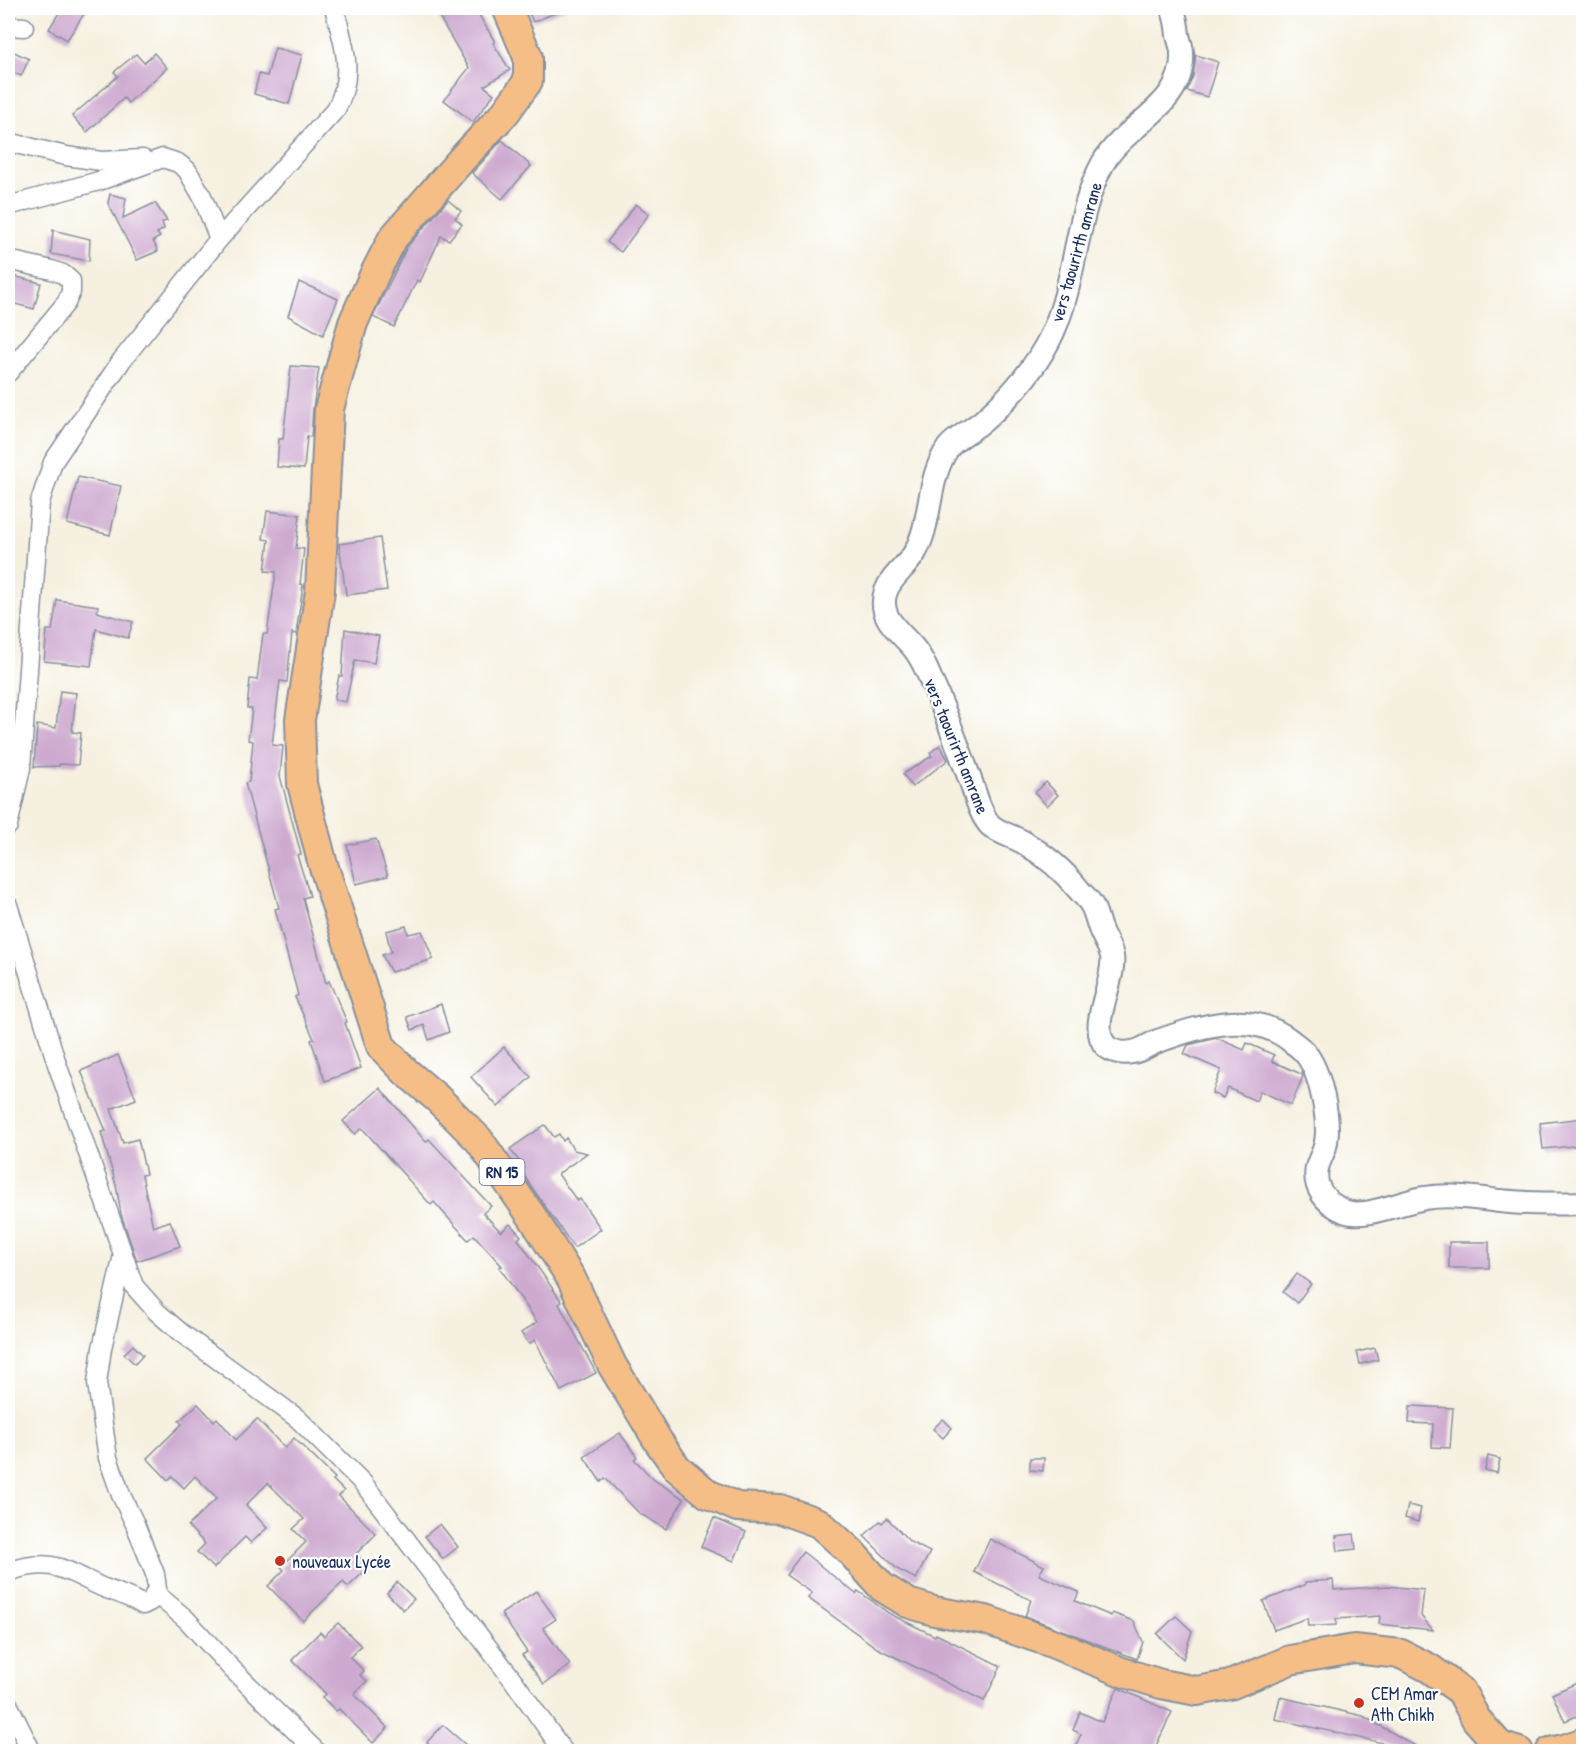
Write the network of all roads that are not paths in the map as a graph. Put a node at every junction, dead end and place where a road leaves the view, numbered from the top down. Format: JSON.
{"nodes":[{"id":1,"x":334,"y":8,"type":"edge"},
{"id":2,"x":507,"y":8,"type":"edge"},
{"id":3,"x":1172,"y":8,"type":"edge"},
{"id":4,"x":8,"y":142,"type":"edge"},
{"id":5,"x":163,"y":158,"type":"junction"},
{"id":6,"x":8,"y":206,"type":"edge"},
{"id":7,"x":219,"y":239,"type":"junction"},
{"id":8,"x":8,"y":260,"type":"edge"},
{"id":9,"x":8,"y":373,"type":"edge"},
{"id":10,"x":8,"y":826,"type":"edge"},
{"id":11,"x":8,"y":905,"type":"edge"},
{"id":12,"x":1584,"y":1203,"type":"edge"},
{"id":13,"x":123,"y":1254,"type":"junction"},
{"id":14,"x":8,"y":1572,"type":"edge"},
{"id":15,"x":155,"y":1593,"type":"junction"},
{"id":16,"x":8,"y":1704,"type":"edge"},
{"id":17,"x":1584,"y":1742,"type":"edge"},
{"id":18,"x":32,"y":1752,"type":"edge"},
{"id":19,"x":317,"y":1752,"type":"edge"},
{"id":20,"x":564,"y":1752,"type":"edge"},
{"id":21,"x":1519,"y":1752,"type":"edge"},
{"id":22,"x":1550,"y":1752,"type":"edge"}],
"edges":[{"from":1,"to":7,"type":"street"},
{"from":2,"to":21,"type":"main road","number":"RN 15"},
{"from":3,"to":12,"type":"street","name":"vers taourirth amrane"},
{"from":4,"to":5,"type":"street"},
{"from":5,"to":6,"type":"street"},
{"from":5,"to":7,"type":"street"},
{"from":7,"to":10,"type":"street"},
{"from":8,"to":9,"type":"street"},
{"from":11,"to":13,"type":"street"},
{"from":13,"to":15,"type":"street"},
{"from":13,"to":20,"type":"street"},
{"from":14,"to":15,"type":"street"},
{"from":15,"to":19,"type":"street"},
{"from":16,"to":18,"type":"street"},
{"from":17,"to":22,"type":"main road"}]}
